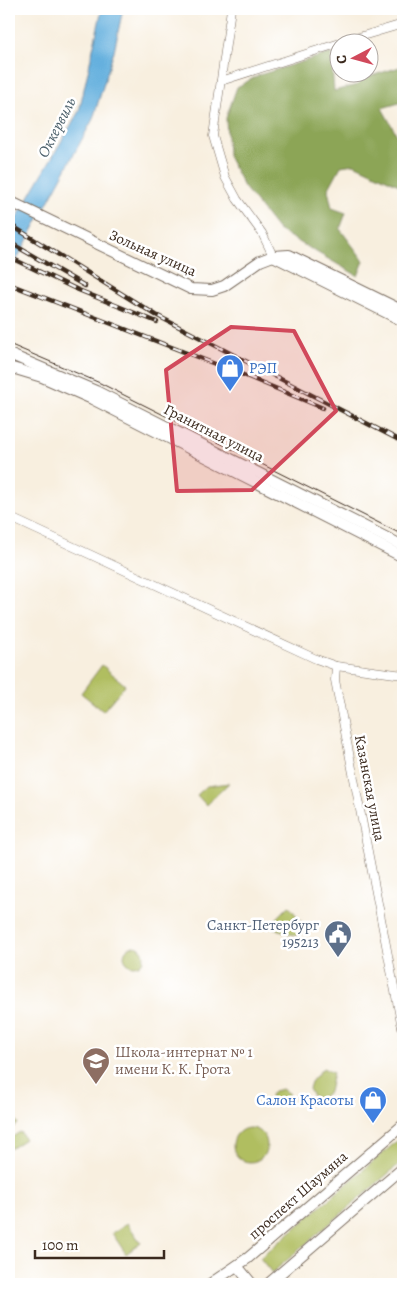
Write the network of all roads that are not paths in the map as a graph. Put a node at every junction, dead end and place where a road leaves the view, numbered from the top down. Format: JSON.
{"nodes":[{"id":1,"x":231,"y":9,"type":"edge"},
{"id":2,"x":403,"y":24,"type":"edge"},
{"id":3,"x":377,"y":32,"type":"edge"},
{"id":4,"x":330,"y":46,"type":"edge"},
{"id":5,"x":221,"y":81,"type":"junction"},
{"id":6,"x":11,"y":202,"type":"edge"},
{"id":7,"x":273,"y":256,"type":"junction"},
{"id":8,"x":403,"y":311,"type":"edge"},
{"id":9,"x":403,"y":321,"type":"edge"},
{"id":10,"x":9,"y":354,"type":"edge"},
{"id":11,"x":9,"y":367,"type":"edge"},
{"id":12,"x":9,"y":517,"type":"edge"},
{"id":13,"x":403,"y":546,"type":"edge"},
{"id":14,"x":403,"y":557,"type":"edge"},
{"id":15,"x":336,"y":666,"type":"junction"},
{"id":16,"x":403,"y":675,"type":"edge"},
{"id":17,"x":403,"y":1033,"type":"edge"},
{"id":18,"x":403,"y":1125,"type":"edge"},
{"id":19,"x":403,"y":1168,"type":"edge"},
{"id":20,"x":237,"y":1266,"type":"junction"},
{"id":21,"x":210,"y":1284,"type":"edge"},
{"id":22,"x":252,"y":1284,"type":"edge"},
{"id":23,"x":268,"y":1284,"type":"edge"}],
"edges":[{"from":1,"to":5,"type":"street"},
{"from":2,"to":3,"type":"street"},
{"from":4,"to":5,"type":"street"},
{"from":5,"to":7,"type":"street"},
{"from":6,"to":7,"type":"street","name":"Зольная улица"},
{"from":7,"to":8,"type":"street"},
{"from":7,"to":9,"type":"street"},
{"from":10,"to":13,"type":"street","name":"Гранитная улица"},
{"from":11,"to":14,"type":"street","name":"Гранитная улица"},
{"from":12,"to":15,"type":"street"},
{"from":15,"to":16,"type":"street"},
{"from":15,"to":17,"type":"street","name":"Казанская улица"},
{"from":18,"to":20,"type":"street","name":"проспект Шаумяна"},
{"from":19,"to":23,"type":"street"},
{"from":20,"to":21,"type":"street","name":"проспект Шаумяна"},
{"from":20,"to":22,"type":"street"}]}
